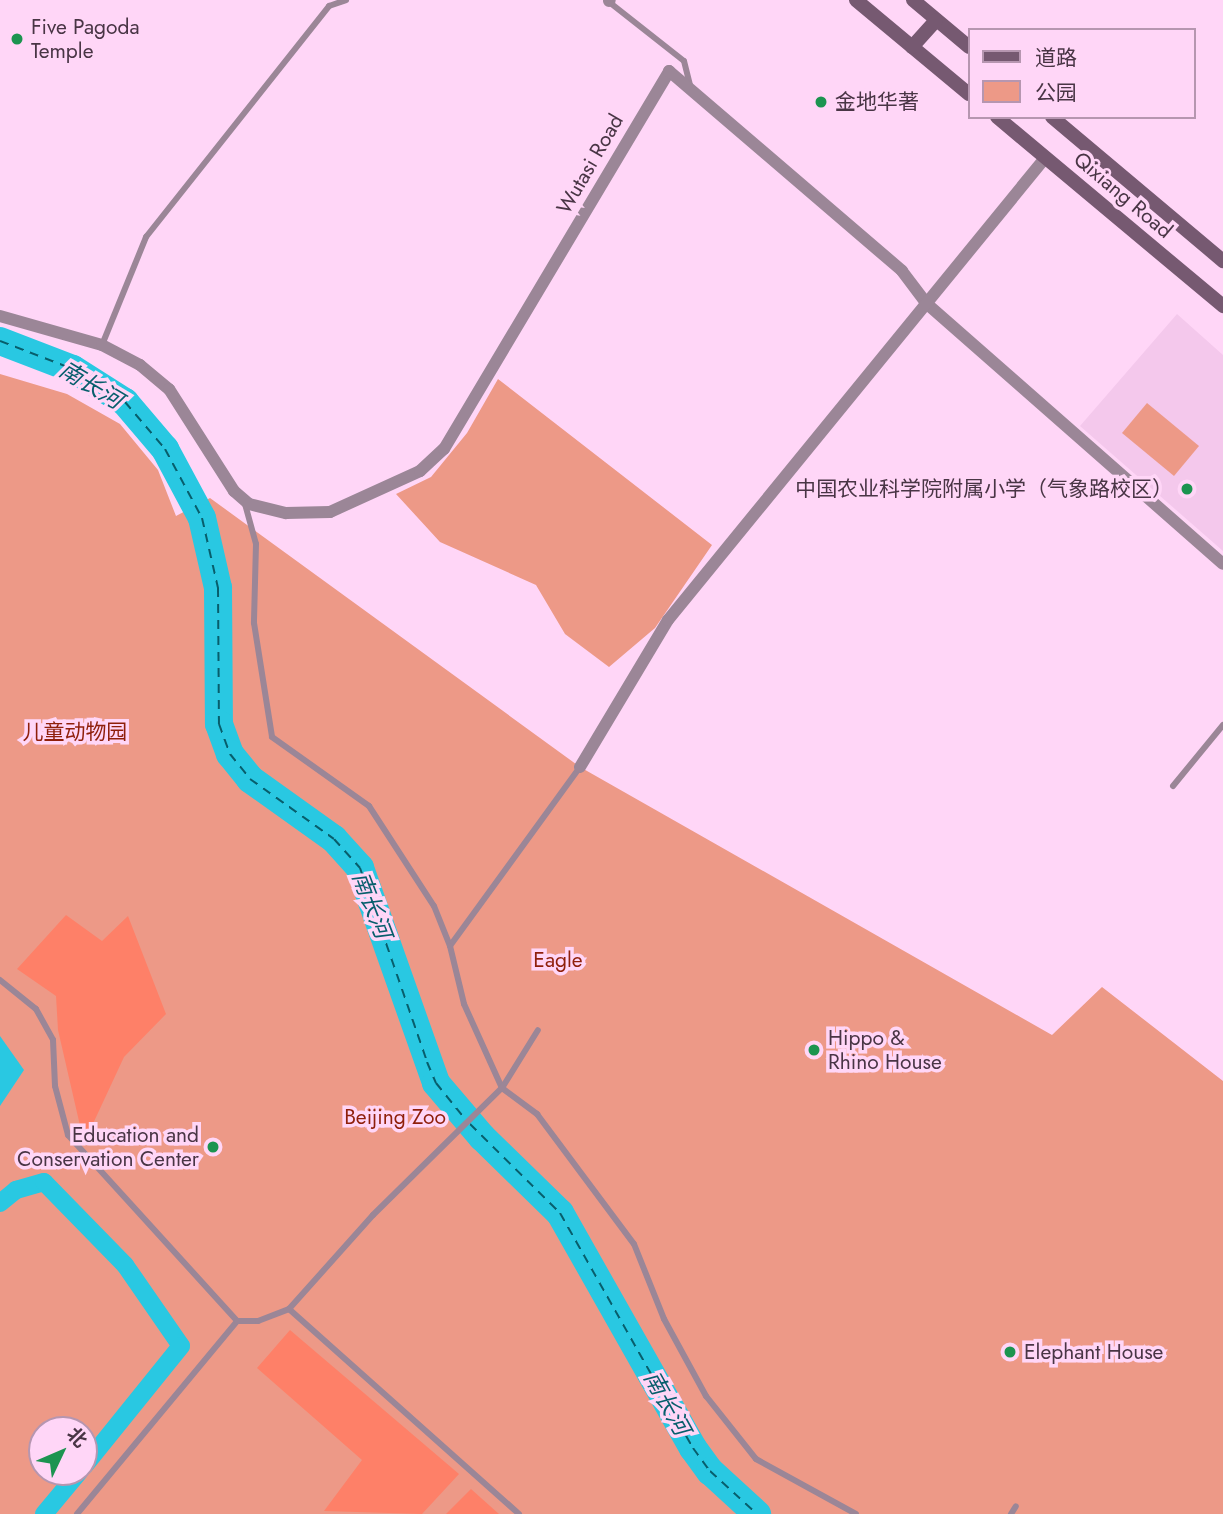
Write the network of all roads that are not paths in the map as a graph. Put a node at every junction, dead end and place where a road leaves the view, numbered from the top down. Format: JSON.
{"nodes":[{"id":1,"x":346,"y":0,"type":"edge"},
{"id":2,"x":609,"y":0,"type":"edge"},
{"id":3,"x":856,"y":0,"type":"edge"},
{"id":4,"x":913,"y":0,"type":"edge"},
{"id":5,"x":936,"y":20,"type":"junction"},
{"id":6,"x":968,"y":46,"type":"edge"},
{"id":7,"x":912,"y":47,"type":"junction"},
{"id":8,"x":690,"y":85,"type":"junction"},
{"id":9,"x":968,"y":93,"type":"edge"},
{"id":10,"x":999,"y":119,"type":"edge"},
{"id":11,"x":1054,"y":119,"type":"edge"},
{"id":12,"x":1045,"y":158,"type":"junction"},
{"id":13,"x":1223,"y":261,"type":"edge"},
{"id":14,"x":926,"y":303,"type":"junction"},
{"id":15,"x":1223,"y":306,"type":"edge"},
{"id":16,"x":0,"y":316,"type":"edge"},
{"id":17,"x":102,"y":345,"type":"junction"},
{"id":18,"x":243,"y":499,"type":"junction"},
{"id":19,"x":1223,"y":564,"type":"edge"},
{"id":20,"x":1223,"y":725,"type":"edge"},
{"id":21,"x":580,"y":767,"type":"joint"},
{"id":22,"x":1173,"y":786,"type":"dead end"},
{"id":23,"x":450,"y":946,"type":"junction"},
{"id":24,"x":0,"y":980,"type":"edge"},
{"id":25,"x":538,"y":1030,"type":"dead end"},
{"id":26,"x":502,"y":1087,"type":"junction"},
{"id":27,"x":289,"y":1309,"type":"junction"},
{"id":28,"x":237,"y":1321,"type":"junction"},
{"id":29,"x":1016,"y":1507,"type":"dead end"},
{"id":30,"x":77,"y":1514,"type":"edge"},
{"id":31,"x":520,"y":1514,"type":"edge"},
{"id":32,"x":856,"y":1514,"type":"edge"},
{"id":33,"x":1011,"y":1514,"type":"edge"}],
"edges":[{"from":1,"to":17,"type":"lane"},
{"from":2,"to":8,"type":"lane"},
{"from":3,"to":7,"type":"street"},
{"from":4,"to":5,"type":"street"},
{"from":5,"to":6,"type":"street"},
{"from":5,"to":7,"type":"street"},
{"from":7,"to":9,"type":"street"},
{"from":8,"to":14,"type":"street","name":"Wutasi Road"},
{"from":8,"to":18,"type":"street","name":"Wutasi Road"},
{"from":10,"to":12,"type":"street","name":"Qixiang Road"},
{"from":11,"to":13,"type":"street","name":"Qixiang Road"},
{"from":12,"to":14,"type":"street"},
{"from":12,"to":15,"type":"street","name":"Qixiang Road"},
{"from":14,"to":19,"type":"street","name":"Wutasi Road"},
{"from":14,"to":21,"type":"street"},
{"from":16,"to":17,"type":"street"},
{"from":17,"to":18,"type":"street"},
{"from":18,"to":23,"type":"lane"},
{"from":20,"to":22,"type":"lane"},
{"from":21,"to":23,"type":"lane"},
{"from":23,"to":26,"type":"lane"},
{"from":24,"to":28,"type":"lane"},
{"from":25,"to":26,"type":"lane"},
{"from":26,"to":27,"type":"lane"},
{"from":26,"to":32,"type":"lane"},
{"from":27,"to":28,"type":"lane"},
{"from":27,"to":31,"type":"lane"},
{"from":28,"to":30,"type":"lane"},
{"from":29,"to":33,"type":"lane"}]}
